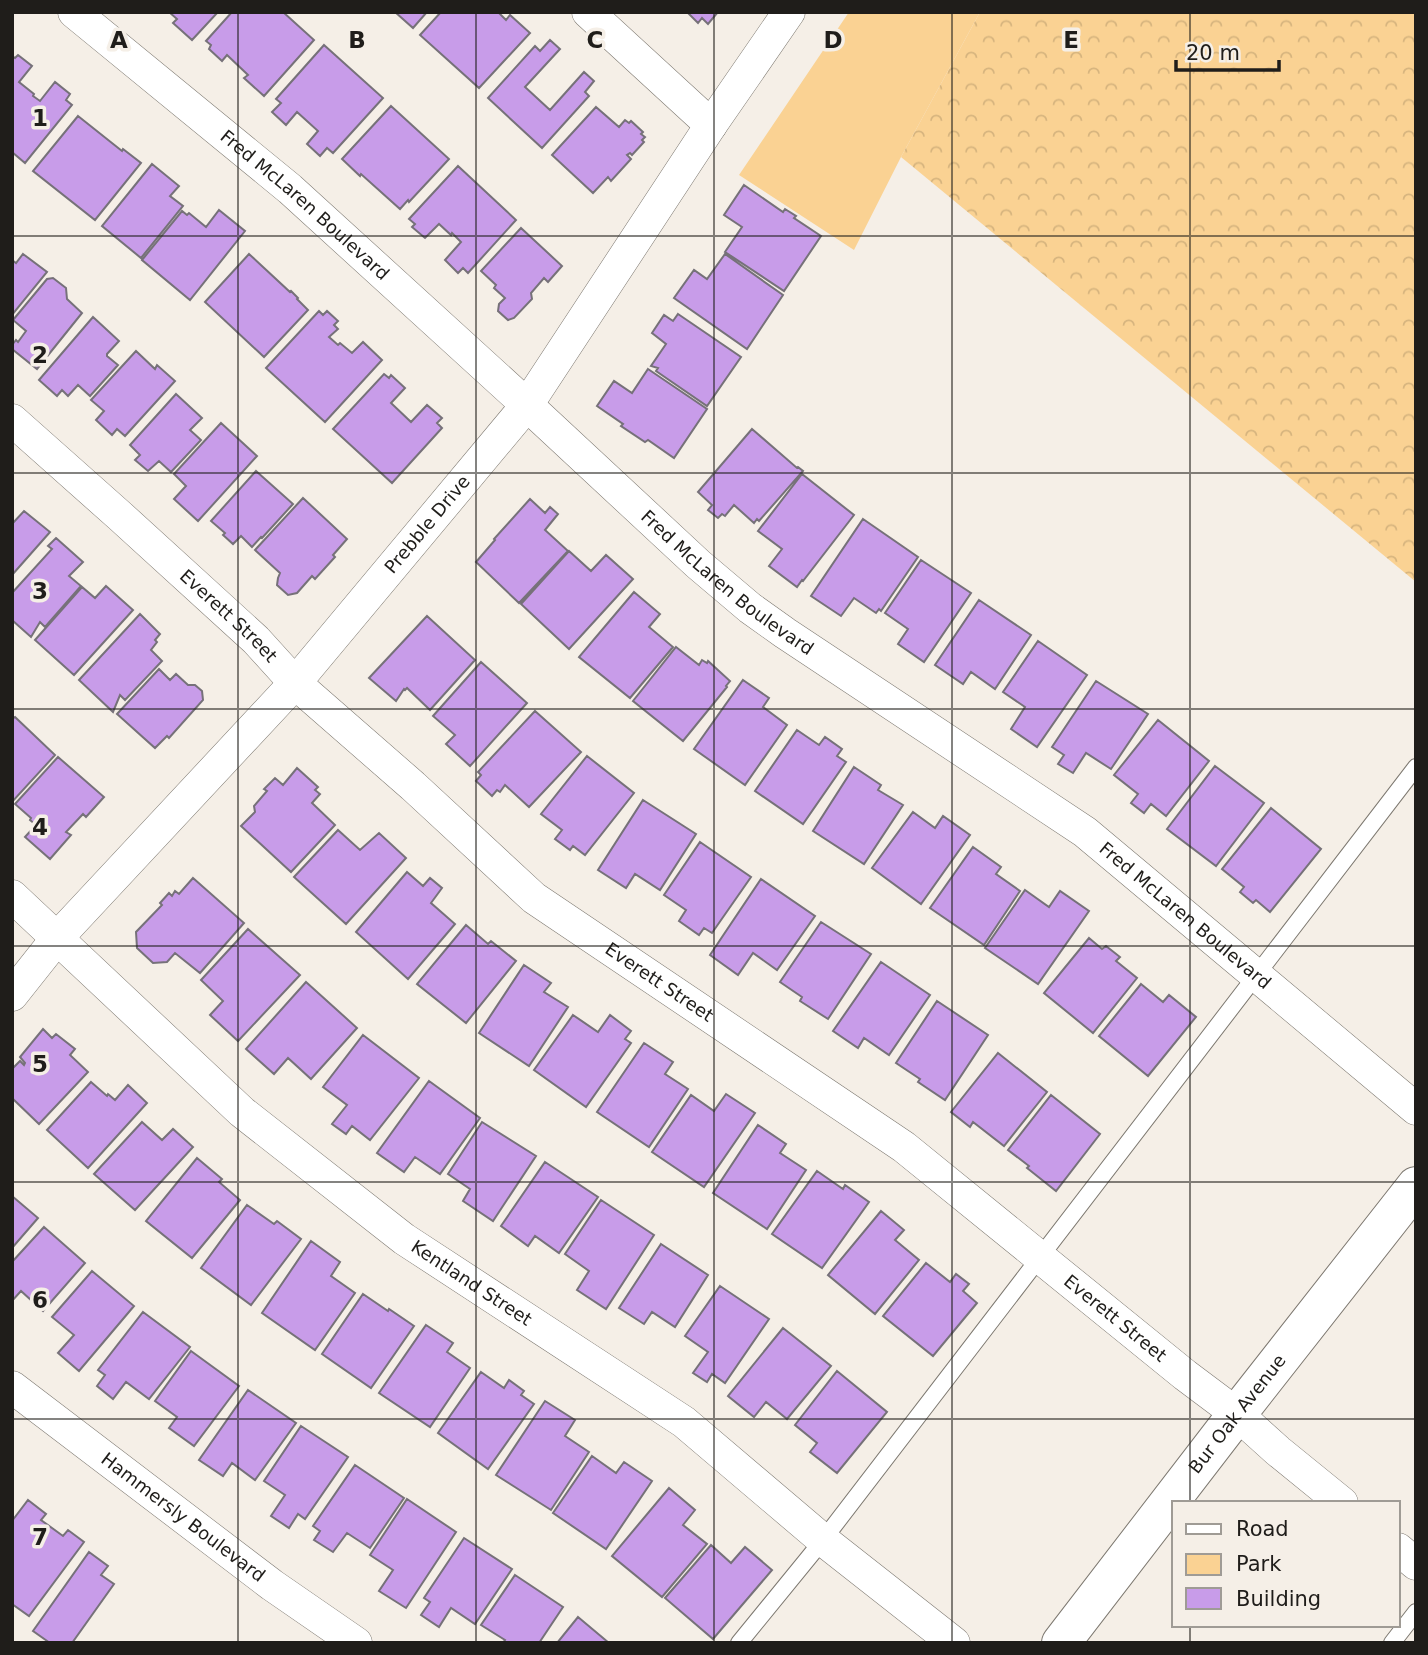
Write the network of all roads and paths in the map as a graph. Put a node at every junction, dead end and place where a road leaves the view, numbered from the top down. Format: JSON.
{"nodes":[{"id":1,"x":74,"y":12,"type":"edge"},
{"id":2,"x":589,"y":12,"type":"edge"},
{"id":3,"x":789,"y":12,"type":"edge"},
{"id":4,"x":711,"y":125,"type":"junction"},
{"id":5,"x":527,"y":405,"type":"junction"},
{"id":6,"x":12,"y":420,"type":"edge"},
{"id":7,"x":295,"y":683,"type":"junction"},
{"id":8,"x":1416,"y":767,"type":"edge"},
{"id":9,"x":12,"y":896,"type":"edge"},
{"id":10,"x":58,"y":937,"type":"junction"},
{"id":11,"x":1257,"y":974,"type":"junction"},
{"id":12,"x":12,"y":995,"type":"edge"},
{"id":13,"x":1416,"y":1109,"type":"edge"},
{"id":14,"x":1416,"y":1186,"type":"edge"},
{"id":15,"x":1040,"y":1258,"type":"junction"},
{"id":16,"x":12,"y":1387,"type":"edge"},
{"id":17,"x":1237,"y":1414,"type":"junction"},
{"id":18,"x":1340,"y":1501,"type":"edge"},
{"id":19,"x":823,"y":1540,"type":"junction"},
{"id":20,"x":1400,"y":1551,"type":"edge"},
{"id":21,"x":1416,"y":1563,"type":"edge"},
{"id":22,"x":1416,"y":1612,"type":"edge"},
{"id":23,"x":356,"y":1643,"type":"edge"},
{"id":24,"x":739,"y":1643,"type":"edge"},
{"id":25,"x":954,"y":1643,"type":"edge"},
{"id":26,"x":1061,"y":1643,"type":"edge"},
{"id":27,"x":1392,"y":1643,"type":"edge"}],
"edges":[{"from":1,"to":5,"type":"street","name":"Fred McLaren Boulevard"},
{"from":2,"to":4,"type":"street"},
{"from":3,"to":4,"type":"street","name":"Prebble Drive"},
{"from":4,"to":5,"type":"street","name":"Prebble Drive"},
{"from":5,"to":7,"type":"street","name":"Prebble Drive"},
{"from":5,"to":11,"type":"street","name":"Fred McLaren Boulevard"},
{"from":6,"to":7,"type":"street","name":"Everett Street"},
{"from":7,"to":10,"type":"street","name":"Prebble Drive"},
{"from":7,"to":15,"type":"street","name":"Everett Street"},
{"from":8,"to":11,"type":"lane"},
{"from":9,"to":10,"type":"street","name":"Kentland Street"},
{"from":10,"to":12,"type":"street","name":"Prebble Drive"},
{"from":10,"to":19,"type":"street","name":"Kentland Street"},
{"from":11,"to":13,"type":"street","name":"Fred McLaren Boulevard"},
{"from":11,"to":15,"type":"lane"},
{"from":14,"to":17,"type":"street","name":"Bur Oak Avenue"},
{"from":15,"to":17,"type":"street","name":"Everett Street"},
{"from":15,"to":19,"type":"lane"},
{"from":16,"to":23,"type":"street","name":"Hammersly Boulevard"},
{"from":17,"to":18,"type":"street","name":"Everett Street"},
{"from":17,"to":26,"type":"street","name":"Bur Oak Avenue"},
{"from":19,"to":24,"type":"lane"},
{"from":19,"to":25,"type":"street","name":"Kentland Street"},
{"from":20,"to":21,"type":"street"},
{"from":22,"to":27,"type":"lane"}]}
